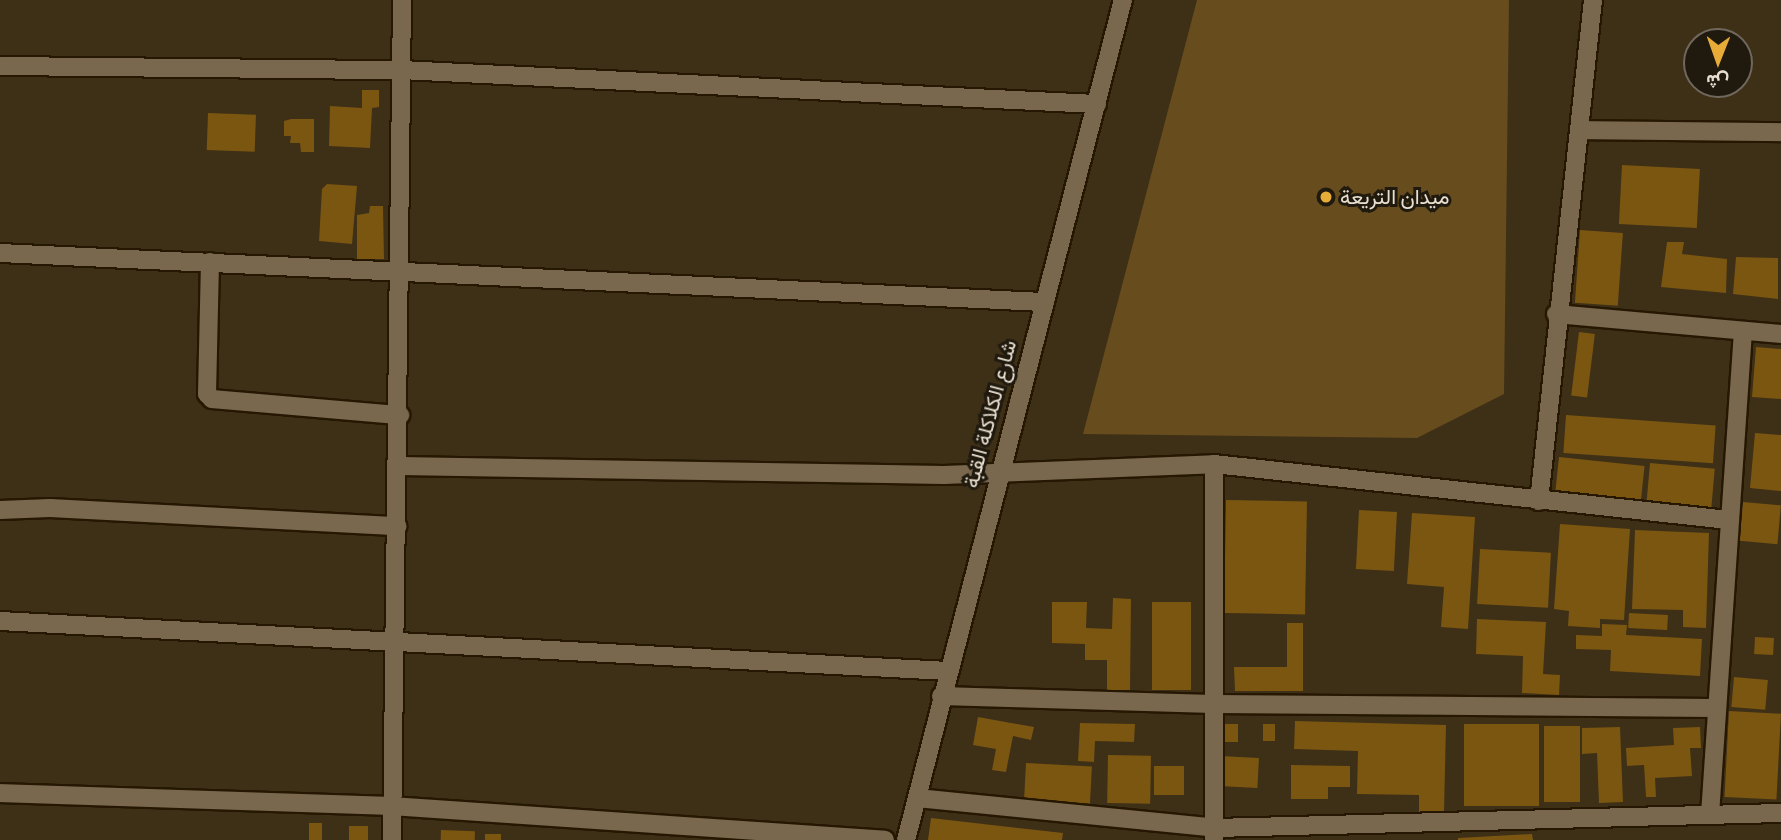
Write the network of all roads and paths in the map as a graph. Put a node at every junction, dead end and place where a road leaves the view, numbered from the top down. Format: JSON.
{"nodes":[{"id":1,"x":402,"y":0,"type":"edge"},
{"id":2,"x":1123,"y":0,"type":"edge"},
{"id":3,"x":1593,"y":0,"type":"edge"},
{"id":4,"x":0,"y":66,"type":"edge"},
{"id":5,"x":401,"y":70,"type":"junction"},
{"id":6,"x":1097,"y":104,"type":"junction"},
{"id":7,"x":1579,"y":130,"type":"junction"},
{"id":8,"x":1781,"y":132,"type":"edge"},
{"id":9,"x":0,"y":253,"type":"edge"},
{"id":10,"x":210,"y":262,"type":"junction"},
{"id":11,"x":402,"y":270,"type":"junction"},
{"id":12,"x":1044,"y":302,"type":"junction"},
{"id":13,"x":1556,"y":314,"type":"junction"},
{"id":14,"x":1743,"y":332,"type":"junction"},
{"id":15,"x":1781,"y":334,"type":"edge"},
{"id":16,"x":401,"y":415,"type":"junction"},
{"id":17,"x":1214,"y":464,"type":"junction"},
{"id":18,"x":399,"y":466,"type":"junction"},
{"id":19,"x":998,"y":473,"type":"junction"},
{"id":20,"x":1539,"y":501,"type":"junction"},
{"id":21,"x":0,"y":510,"type":"edge"},
{"id":22,"x":1729,"y":520,"type":"junction"},
{"id":23,"x":398,"y":526,"type":"junction"},
{"id":24,"x":0,"y":621,"type":"edge"},
{"id":25,"x":394,"y":643,"type":"junction"},
{"id":26,"x":948,"y":671,"type":"junction"},
{"id":27,"x":941,"y":696,"type":"junction"},
{"id":28,"x":1213,"y":704,"type":"junction"},
{"id":29,"x":1715,"y":708,"type":"junction"},
{"id":30,"x":0,"y":793,"type":"edge"},
{"id":31,"x":917,"y":797,"type":"junction"},
{"id":32,"x":391,"y":806,"type":"junction"},
{"id":33,"x":1781,"y":813,"type":"edge"},
{"id":34,"x":1710,"y":815,"type":"junction"},
{"id":35,"x":1214,"y":834,"type":"edge"},
{"id":36,"x":392,"y":840,"type":"edge"},
{"id":37,"x":885,"y":840,"type":"edge"},
{"id":38,"x":906,"y":840,"type":"edge"}],
"edges":[{"from":1,"to":5,"type":"street"},
{"from":2,"to":6,"type":"street","name":"شارع الكلاكلة القبة"},
{"from":3,"to":7,"type":"street"},
{"from":4,"to":5,"type":"street"},
{"from":5,"to":6,"type":"street"},
{"from":5,"to":11,"type":"street"},
{"from":6,"to":12,"type":"street","name":"شارع الكلاكلة القبة"},
{"from":7,"to":8,"type":"street"},
{"from":7,"to":13,"type":"street"},
{"from":9,"to":10,"type":"street"},
{"from":10,"to":11,"type":"street"},
{"from":10,"to":16,"type":"street"},
{"from":11,"to":12,"type":"street"},
{"from":11,"to":16,"type":"street"},
{"from":12,"to":19,"type":"street","name":"شارع الكلاكلة القبة"},
{"from":13,"to":14,"type":"street"},
{"from":13,"to":20,"type":"street"},
{"from":14,"to":15,"type":"street"},
{"from":14,"to":22,"type":"street"},
{"from":16,"to":18,"type":"street"},
{"from":17,"to":19,"type":"street"},
{"from":17,"to":20,"type":"street"},
{"from":17,"to":28,"type":"street"},
{"from":18,"to":19,"type":"street"},
{"from":18,"to":23,"type":"street"},
{"from":19,"to":26,"type":"street","name":"شارع الكلاكلة القبة"},
{"from":20,"to":22,"type":"street"},
{"from":21,"to":23,"type":"street"},
{"from":22,"to":29,"type":"street"},
{"from":23,"to":25,"type":"street"},
{"from":24,"to":25,"type":"street"},
{"from":25,"to":26,"type":"street"},
{"from":25,"to":32,"type":"street"},
{"from":26,"to":27,"type":"street","name":"شارع الكلاكلة القبة"},
{"from":27,"to":28,"type":"street"},
{"from":27,"to":31,"type":"street","name":"شارع الكلاكلة القبة"},
{"from":28,"to":29,"type":"street"},
{"from":28,"to":35,"type":"street"},
{"from":29,"to":34,"type":"street"},
{"from":30,"to":32,"type":"street"},
{"from":31,"to":35,"type":"street"},
{"from":31,"to":38,"type":"street","name":"شارع الكلاكلة القبة"},
{"from":32,"to":36,"type":"street"},
{"from":32,"to":37,"type":"street"},
{"from":33,"to":34,"type":"street"},
{"from":34,"to":35,"type":"street"}]}
